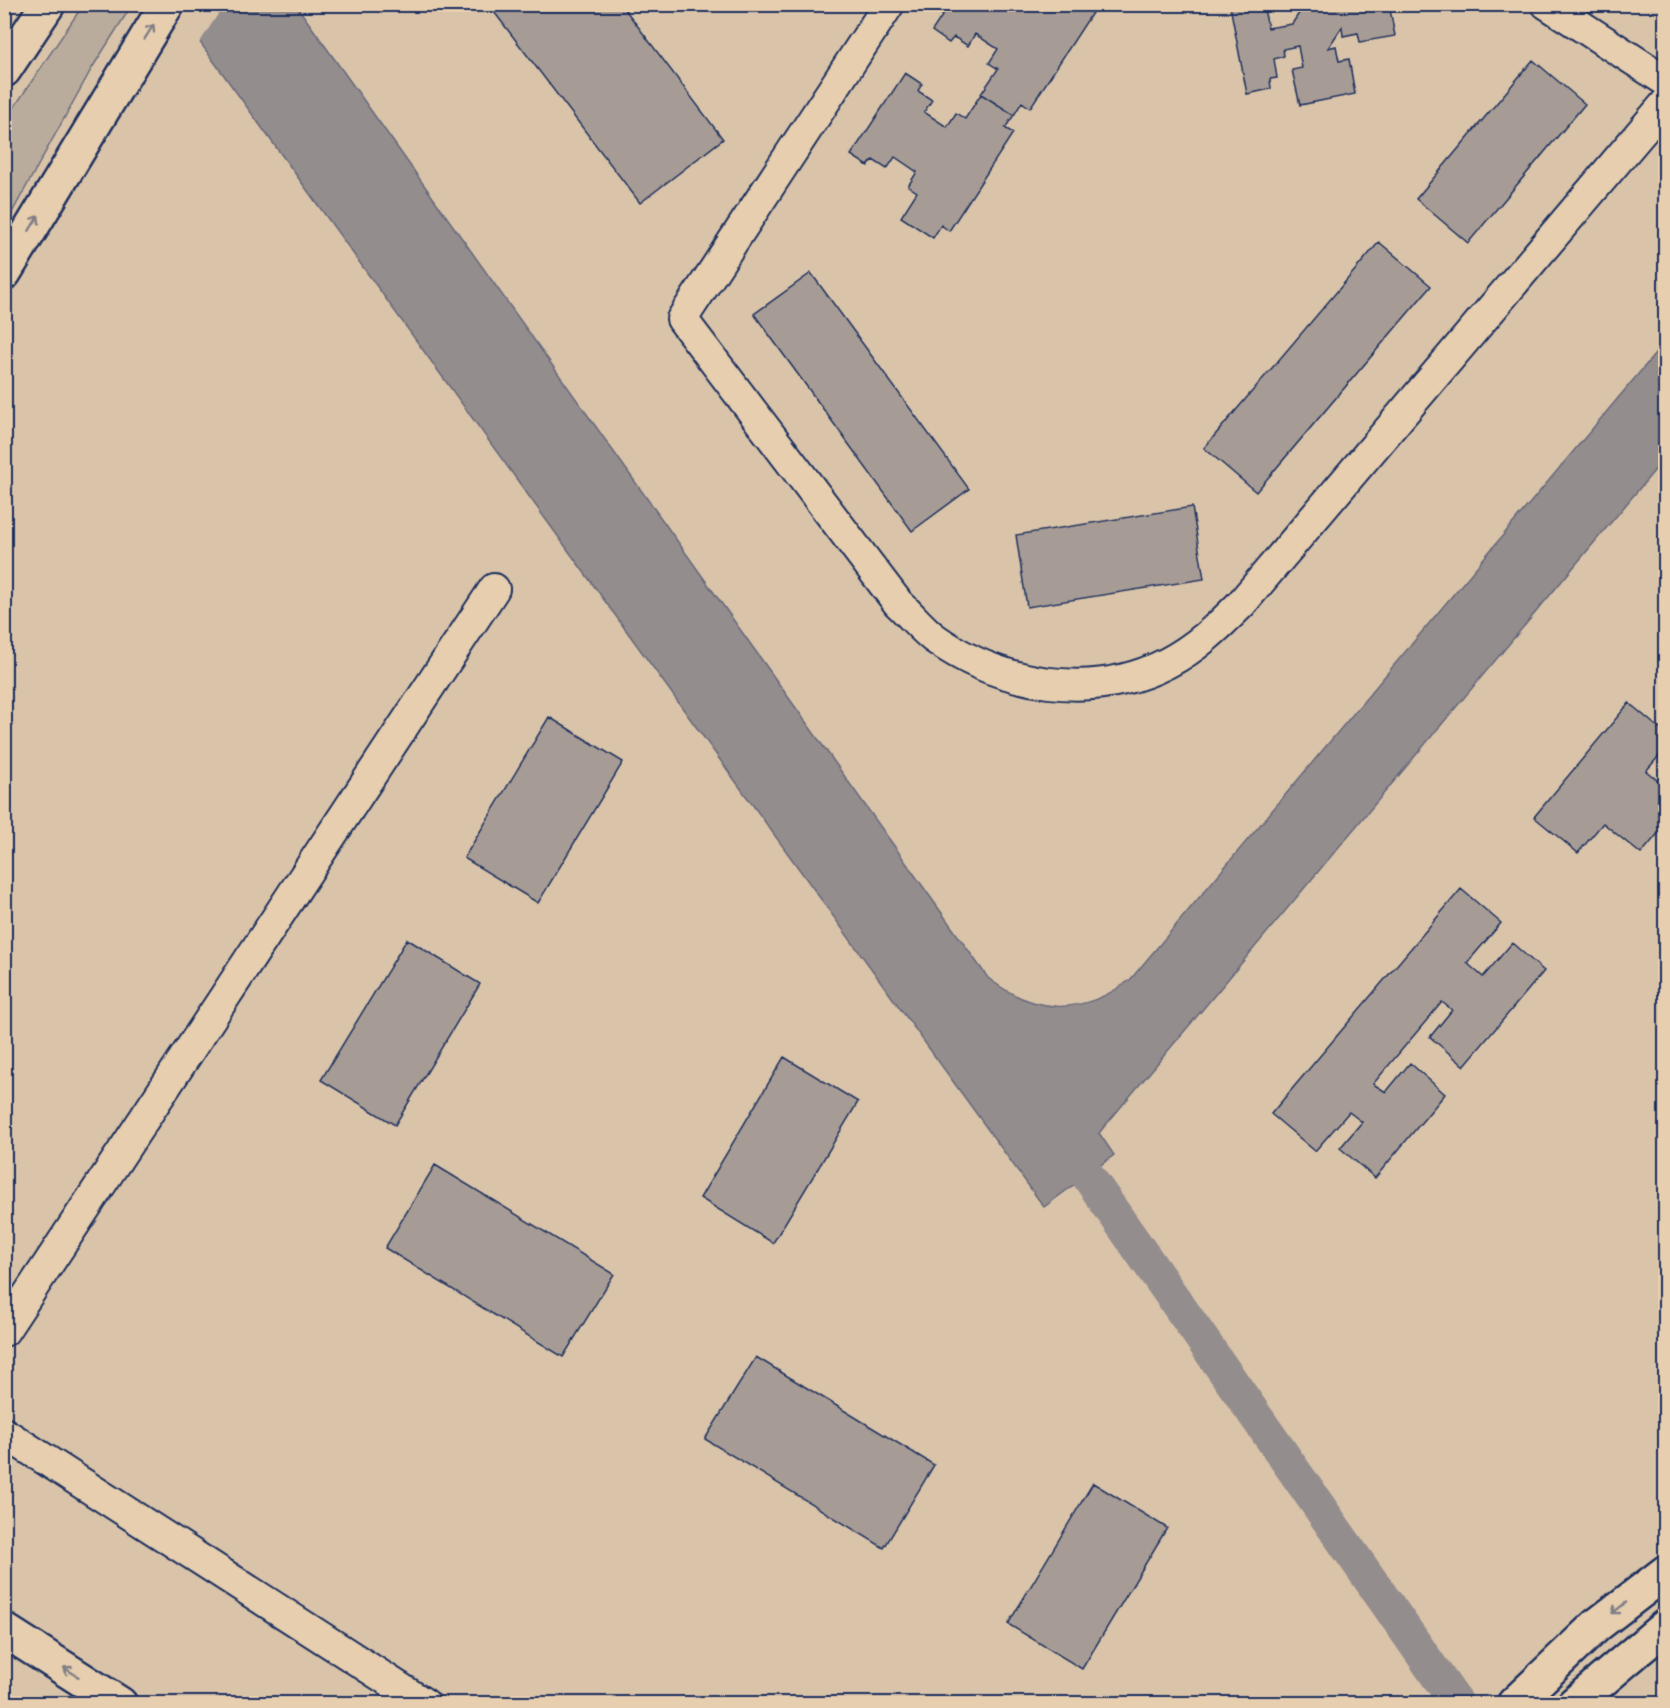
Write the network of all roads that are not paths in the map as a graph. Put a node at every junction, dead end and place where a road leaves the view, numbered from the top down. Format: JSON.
{"nodes":[{"id":1,"x":48,"y":4,"type":"edge"},
{"id":2,"x":167,"y":4,"type":"edge"},
{"id":3,"x":889,"y":4,"type":"edge"},
{"id":4,"x":1547,"y":4,"type":"edge"},
{"id":5,"x":4,"y":70,"type":"edge"},
{"id":6,"x":1665,"y":81,"type":"edge"},
{"id":7,"x":1665,"y":103,"type":"edge"},
{"id":8,"x":4,"y":273,"type":"edge"},
{"id":9,"x":494,"y":590,"type":"dead end"},
{"id":10,"x":4,"y":1331,"type":"edge"},
{"id":11,"x":4,"y":1433,"type":"edge"},
{"id":12,"x":1665,"y":1572,"type":"edge"},
{"id":13,"x":1665,"y":1626,"type":"edge"},
{"id":14,"x":4,"y":1630,"type":"edge"},
{"id":15,"x":120,"y":1704,"type":"edge"},
{"id":16,"x":425,"y":1704,"type":"edge"},
{"id":17,"x":1514,"y":1704,"type":"edge"},
{"id":18,"x":1574,"y":1704,"type":"edge"}],
"edges":[{"from":1,"to":5,"type":"main road"},
{"from":8,"to":2,"type":"main road","one_way":true},
{"from":3,"to":7,"type":"street"},
{"from":4,"to":6,"type":"street"},
{"from":9,"to":10,"type":"street"},
{"from":11,"to":16,"type":"street"},
{"from":12,"to":17,"type":"main road","one_way":true},
{"from":13,"to":18,"type":"main road"},
{"from":15,"to":14,"type":"main road","one_way":true}]}
